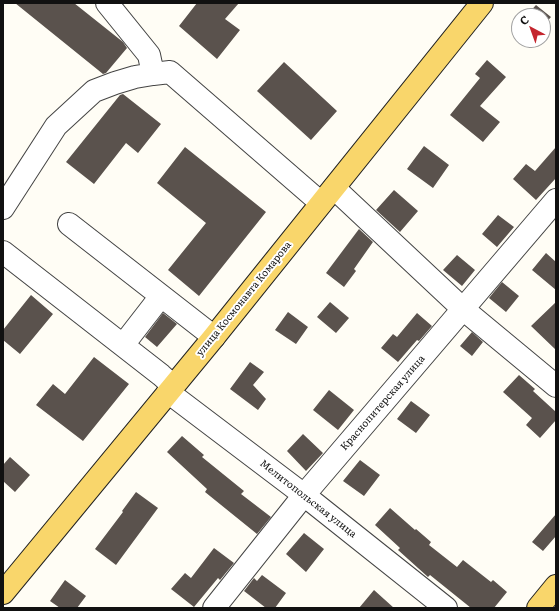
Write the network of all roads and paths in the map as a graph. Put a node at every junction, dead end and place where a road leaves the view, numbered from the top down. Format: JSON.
{"nodes":[{"id":1,"x":107,"y":3,"type":"edge"},
{"id":2,"x":482,"y":3,"type":"edge"},
{"id":3,"x":153,"y":74,"type":"junction"},
{"id":4,"x":327,"y":196,"type":"junction"},
{"id":5,"x":556,"y":200,"type":"edge"},
{"id":6,"x":3,"y":208,"type":"edge"},
{"id":7,"x":69,"y":224,"type":"dead end"},
{"id":8,"x":3,"y":252,"type":"edge"},
{"id":9,"x":161,"y":296,"type":"junction"},
{"id":10,"x":463,"y":309,"type":"junction"},
{"id":11,"x":214,"y":336,"type":"junction"},
{"id":12,"x":123,"y":345,"type":"junction"},
{"id":13,"x":556,"y":386,"type":"edge"},
{"id":14,"x":171,"y":389,"type":"junction"},
{"id":15,"x":304,"y":495,"type":"junction"},
{"id":16,"x":556,"y":586,"type":"edge"},
{"id":17,"x":3,"y":593,"type":"edge"},
{"id":18,"x":214,"y":608,"type":"edge"},
{"id":19,"x":446,"y":608,"type":"edge"},
{"id":20,"x":538,"y":608,"type":"edge"}],
"edges":[{"from":1,"to":3,"type":"street"},
{"from":2,"to":4,"type":"main road","name":"улица Космонавта Комарова"},
{"from":3,"to":4,"type":"street"},
{"from":3,"to":6,"type":"street"},
{"from":4,"to":10,"type":"street"},
{"from":4,"to":11,"type":"main road","name":"улица Космонавта Комарова"},
{"from":5,"to":10,"type":"street","name":"Краснопитерская улица"},
{"from":7,"to":9,"type":"street"},
{"from":8,"to":12,"type":"street","name":"Мелитопольская улица"},
{"from":9,"to":11,"type":"street"},
{"from":9,"to":12,"type":"street"},
{"from":10,"to":13,"type":"street"},
{"from":10,"to":15,"type":"street","name":"Краснопитерская улица"},
{"from":11,"to":14,"type":"main road","name":"улица Космонавта Комарова"},
{"from":12,"to":14,"type":"street","name":"Мелитопольская улица"},
{"from":14,"to":15,"type":"street","name":"Мелитопольская улица"},
{"from":14,"to":17,"type":"main road","name":"улица Космонавта Комарова"},
{"from":15,"to":18,"type":"street","name":"Краснопитерская улица"},
{"from":15,"to":19,"type":"street","name":"Мелитопольская улица"},
{"from":16,"to":20,"type":"main road"}]}
